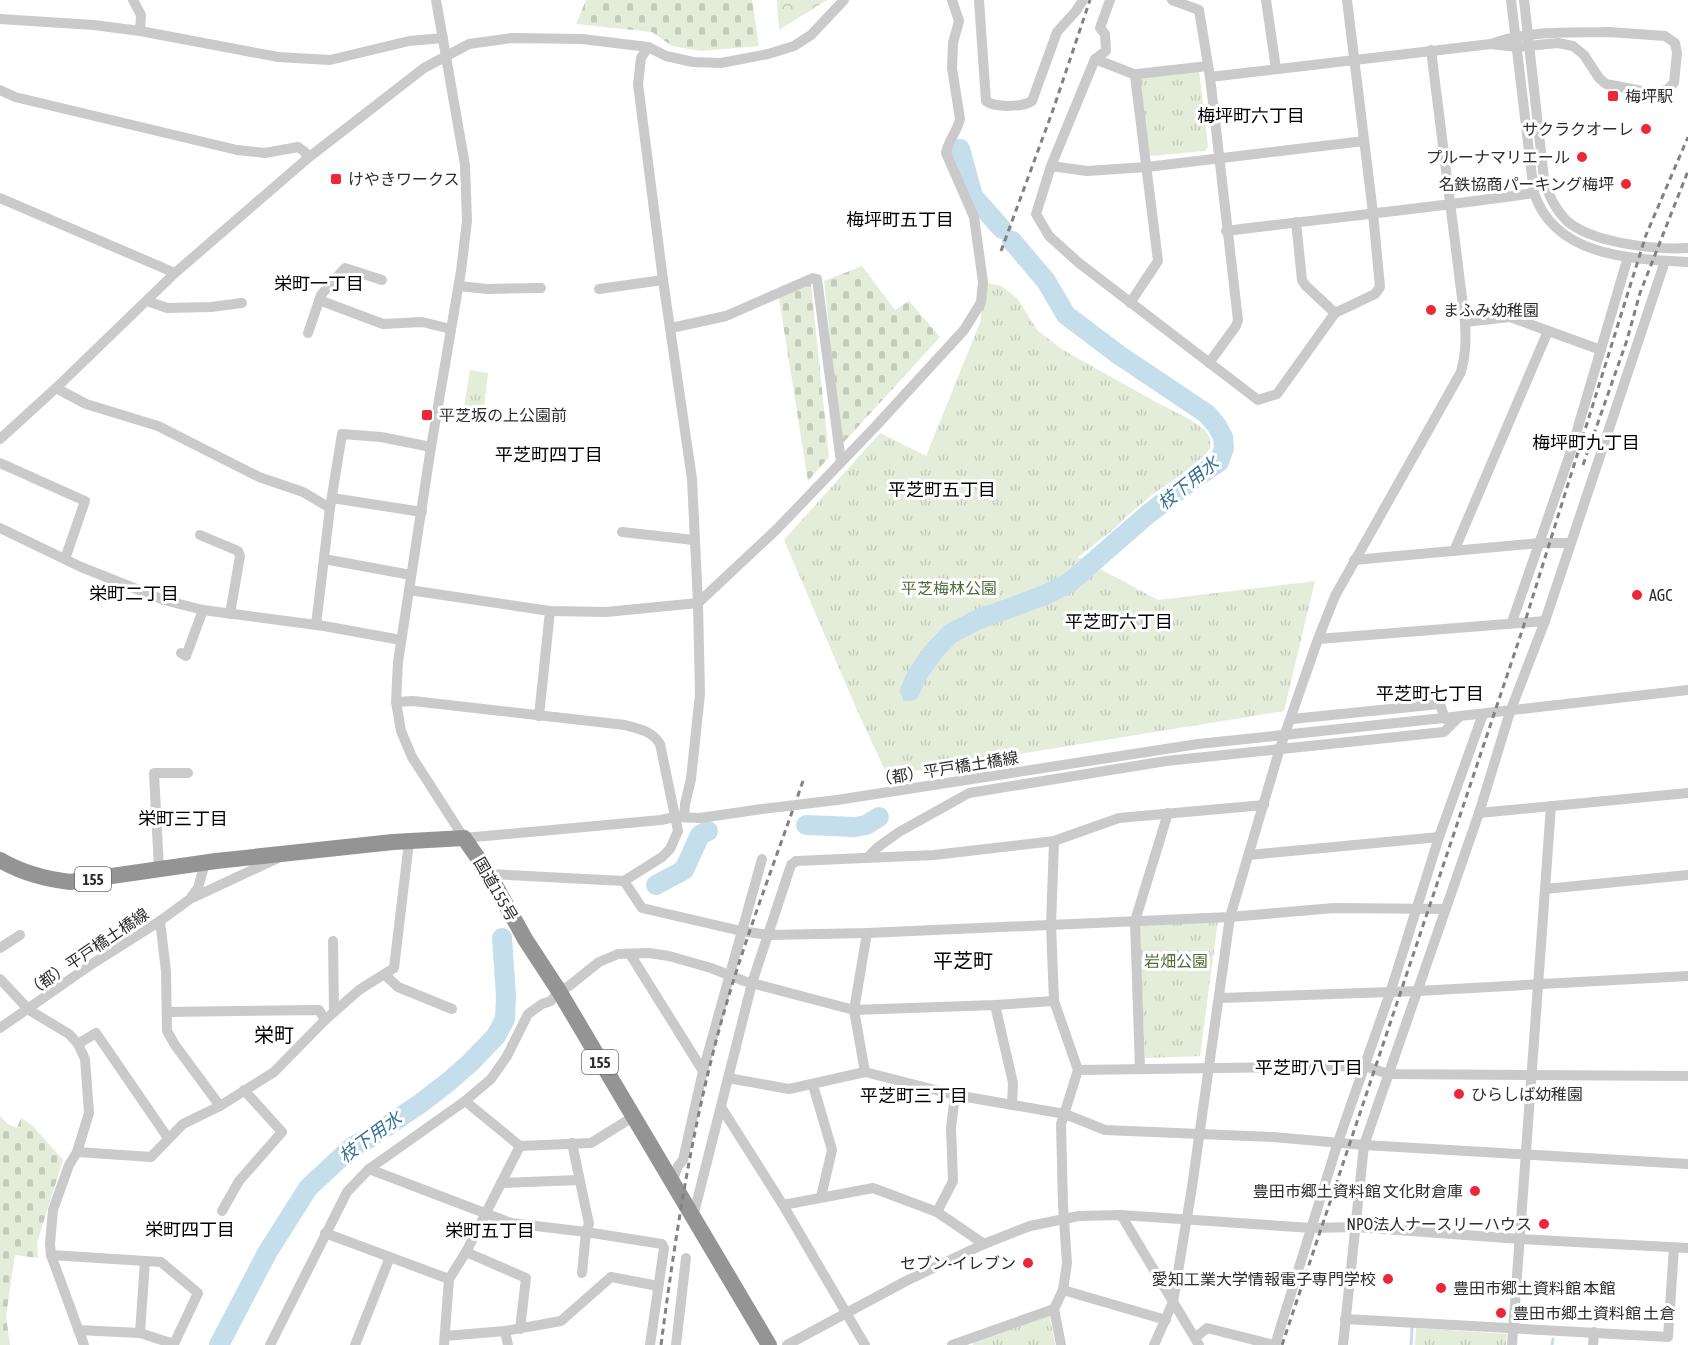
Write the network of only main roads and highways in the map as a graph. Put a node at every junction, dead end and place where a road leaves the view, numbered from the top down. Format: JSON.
{"nodes":[{"id":1,"x":0,"y":860,"type":"edge"},
{"id":2,"x":769,"y":1345,"type":"edge"}],
"edges":[{"from":1,"to":2,"type":"highway","name":"国道155号","number":"155"}]}
